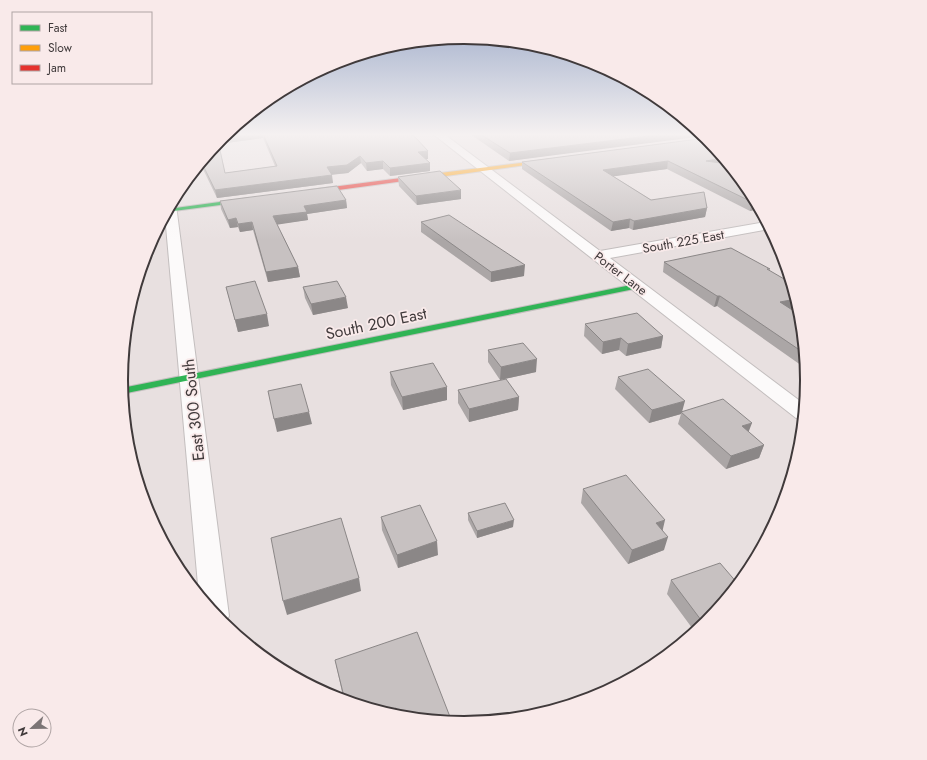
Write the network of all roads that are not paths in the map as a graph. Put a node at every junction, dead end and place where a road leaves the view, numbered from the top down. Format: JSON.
{"nodes":[{"id":1,"x":480,"y":169,"type":"edge"},
{"id":2,"x":484,"y":169,"type":"edge"},
{"id":3,"x":296,"y":194,"type":"edge"},
{"id":4,"x":257,"y":199,"type":"edge"},
{"id":5,"x":175,"y":208,"type":"edge"},
{"id":6,"x":170,"y":217,"type":"edge"},
{"id":7,"x":763,"y":227,"type":"edge"},
{"id":8,"x":598,"y":256,"type":"junction"},
{"id":9,"x":636,"y":286,"type":"junction"},
{"id":10,"x":189,"y":377,"type":"junction"},
{"id":11,"x":128,"y":390,"type":"edge"},
{"id":12,"x":798,"y":409,"type":"edge"},
{"id":13,"x":214,"y":605,"type":"edge"}],
"edges":[{"from":1,"to":3,"type":"street"},
{"from":2,"to":8,"type":"street","name":"Porter Lane"},
{"from":4,"to":5,"type":"street"},
{"from":6,"to":10,"type":"street","name":"East 300 South"},
{"from":7,"to":8,"type":"street","name":"South 225 East"},
{"from":8,"to":9,"type":"street","name":"Porter Lane"},
{"from":9,"to":10,"type":"street","name":"South 200 East"},
{"from":9,"to":12,"type":"street","name":"Porter Lane"},
{"from":10,"to":11,"type":"street","name":"South 200 East"},
{"from":10,"to":13,"type":"street","name":"East 300 South"}]}
